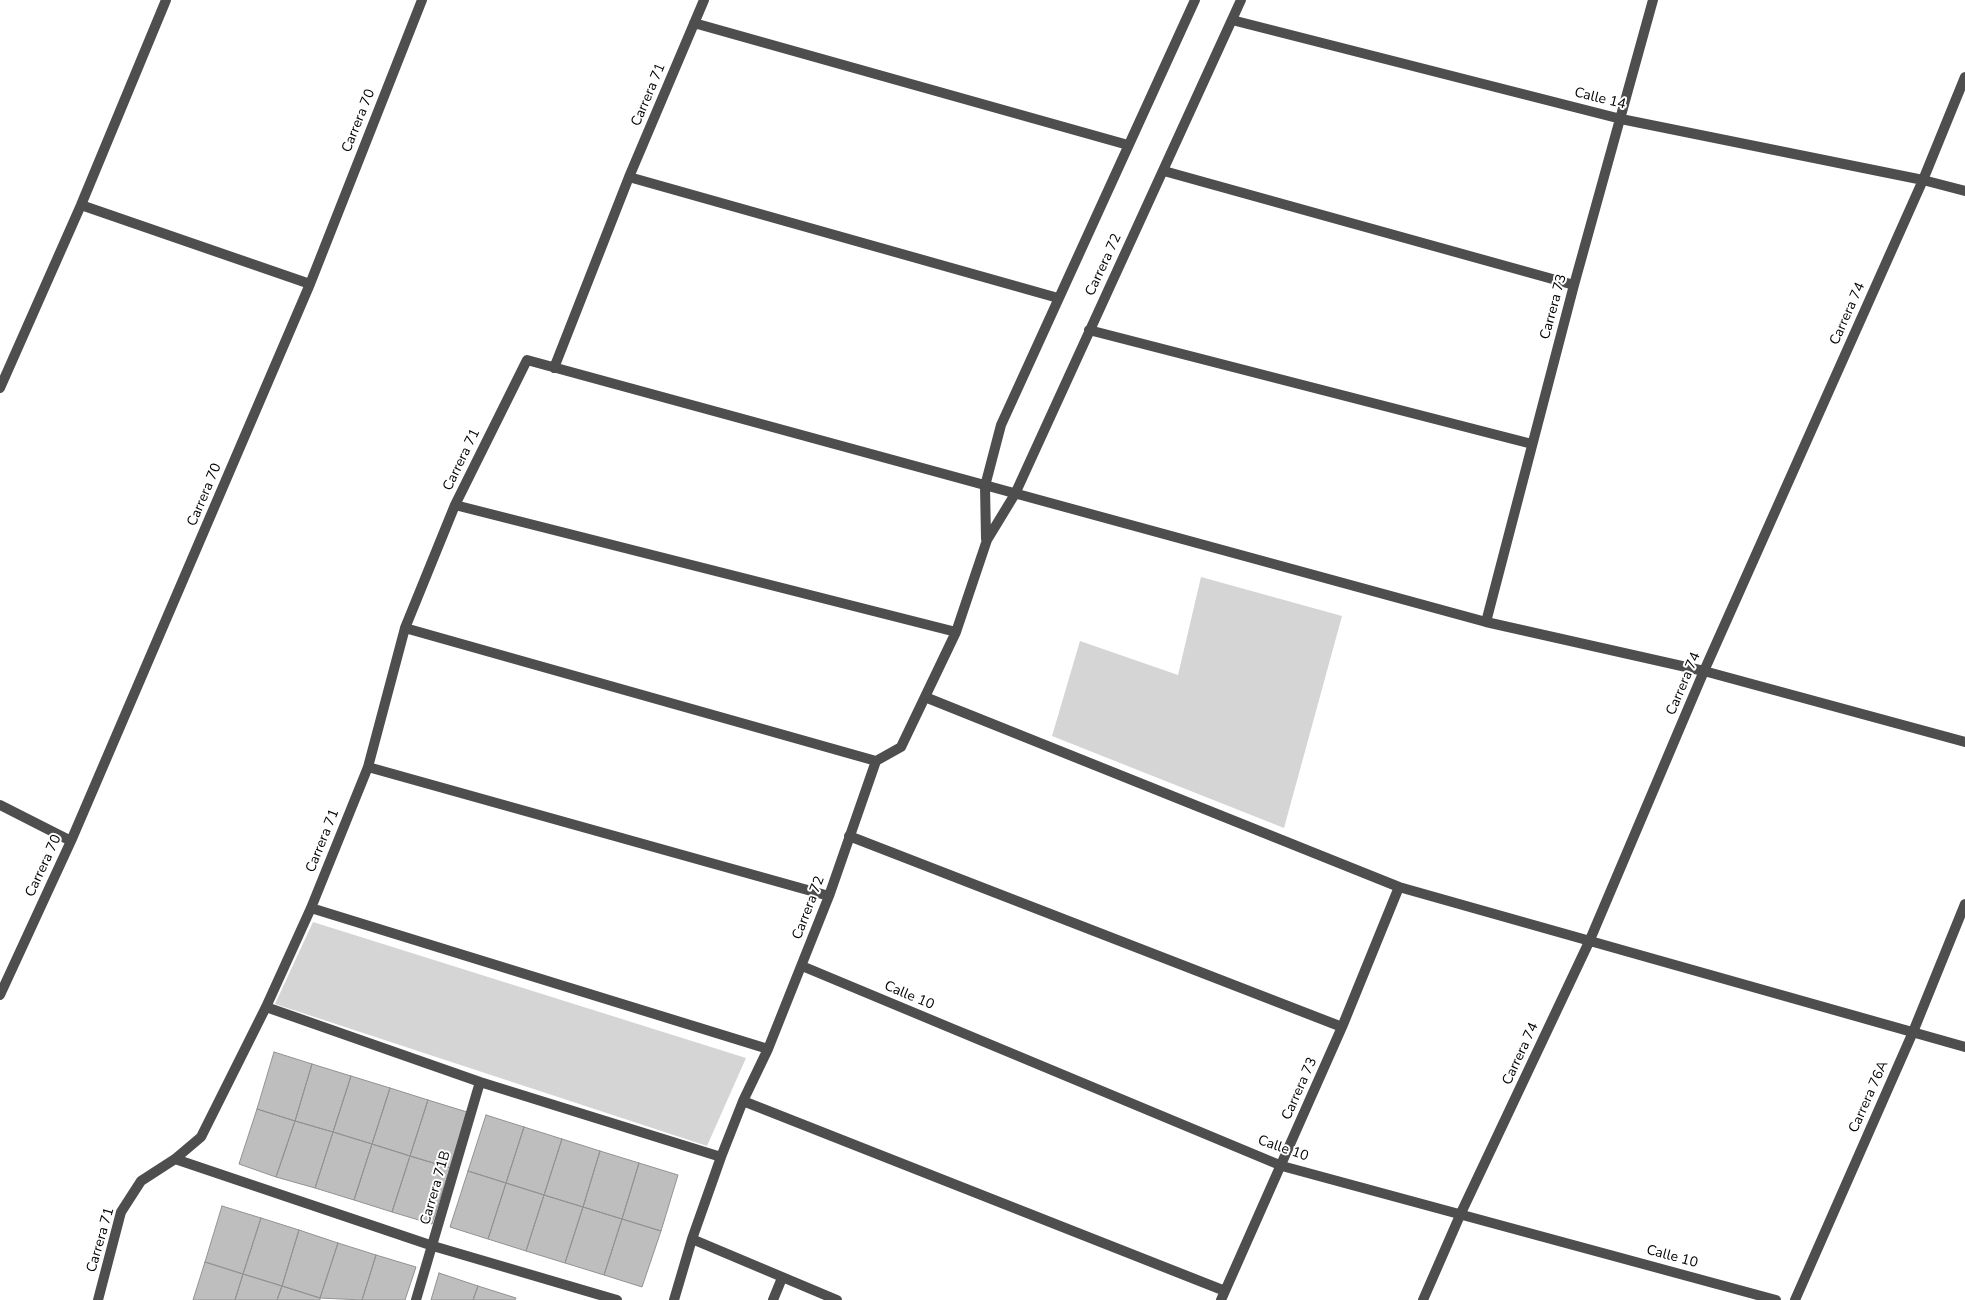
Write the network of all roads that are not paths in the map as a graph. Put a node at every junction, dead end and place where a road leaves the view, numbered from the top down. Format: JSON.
{"nodes":[{"id":1,"x":166,"y":0,"type":"edge"},
{"id":2,"x":422,"y":0,"type":"edge"},
{"id":3,"x":704,"y":0,"type":"edge"},
{"id":4,"x":1195,"y":0,"type":"edge"},
{"id":5,"x":1241,"y":0,"type":"edge"},
{"id":6,"x":1653,"y":0,"type":"edge"},
{"id":7,"x":1232,"y":20,"type":"junction"},
{"id":8,"x":694,"y":23,"type":"junction"},
{"id":9,"x":1965,"y":77,"type":"edge"},
{"id":10,"x":1621,"y":119,"type":"junction"},
{"id":11,"x":1128,"y":145,"type":"junction"},
{"id":12,"x":1164,"y":170,"type":"junction"},
{"id":13,"x":629,"y":177,"type":"junction"},
{"id":14,"x":1923,"y":180,"type":"junction"},
{"id":15,"x":1965,"y":191,"type":"edge"},
{"id":16,"x":81,"y":205,"type":"junction"},
{"id":17,"x":310,"y":284,"type":"junction"},
{"id":18,"x":1574,"y":285,"type":"junction"},
{"id":19,"x":1058,"y":298,"type":"junction"},
{"id":20,"x":1089,"y":330,"type":"junction"},
{"id":21,"x":554,"y":368,"type":"junction"},
{"id":22,"x":0,"y":388,"type":"edge"},
{"id":23,"x":1532,"y":444,"type":"junction"},
{"id":24,"x":986,"y":486,"type":"junction"},
{"id":25,"x":1014,"y":494,"type":"junction"},
{"id":26,"x":455,"y":505,"type":"junction"},
{"id":27,"x":986,"y":540,"type":"junction"},
{"id":28,"x":1486,"y":622,"type":"junction"},
{"id":29,"x":405,"y":628,"type":"junction"},
{"id":30,"x":956,"y":632,"type":"junction"},
{"id":31,"x":1704,"y":671,"type":"junction"},
{"id":32,"x":925,"y":696,"type":"junction"},
{"id":33,"x":1965,"y":742,"type":"edge"},
{"id":34,"x":876,"y":761,"type":"junction"},
{"id":35,"x":368,"y":767,"type":"junction"},
{"id":36,"x":0,"y":805,"type":"edge"},
{"id":37,"x":848,"y":836,"type":"junction"},
{"id":38,"x":71,"y":841,"type":"junction"},
{"id":39,"x":1399,"y":888,"type":"junction"},
{"id":40,"x":829,"y":896,"type":"junction"},
{"id":41,"x":1965,"y":904,"type":"edge"},
{"id":42,"x":311,"y":908,"type":"junction"},
{"id":43,"x":1589,"y":942,"type":"junction"},
{"id":44,"x":802,"y":966,"type":"junction"},
{"id":45,"x":0,"y":995,"type":"edge"},
{"id":46,"x":266,"y":1007,"type":"junction"},
{"id":47,"x":1342,"y":1027,"type":"junction"},
{"id":48,"x":1913,"y":1032,"type":"junction"},
{"id":49,"x":1965,"y":1047,"type":"edge"},
{"id":50,"x":768,"y":1049,"type":"junction"},
{"id":51,"x":480,"y":1082,"type":"junction"},
{"id":52,"x":743,"y":1101,"type":"junction"},
{"id":53,"x":721,"y":1157,"type":"junction"},
{"id":54,"x":175,"y":1159,"type":"junction"},
{"id":55,"x":1282,"y":1166,"type":"junction"},
{"id":56,"x":1461,"y":1213,"type":"junction"},
{"id":57,"x":692,"y":1238,"type":"junction"},
{"id":58,"x":433,"y":1246,"type":"junction"},
{"id":59,"x":782,"y":1278,"type":"junction"},
{"id":60,"x":1223,"y":1296,"type":"edge"},
{"id":61,"x":98,"y":1300,"type":"edge"},
{"id":62,"x":416,"y":1300,"type":"edge"},
{"id":63,"x":617,"y":1300,"type":"edge"},
{"id":64,"x":674,"y":1300,"type":"edge"},
{"id":65,"x":773,"y":1300,"type":"edge"},
{"id":66,"x":838,"y":1300,"type":"edge"},
{"id":67,"x":1423,"y":1300,"type":"edge"},
{"id":68,"x":1776,"y":1300,"type":"edge"},
{"id":69,"x":1795,"y":1300,"type":"edge"}],
"edges":[{"from":1,"to":16,"type":"street"},
{"from":2,"to":17,"type":"street","name":"Carrera 70"},
{"from":3,"to":8,"type":"street","name":"Carrera 71"},
{"from":4,"to":11,"type":"street","name":"Carrera 72"},
{"from":5,"to":7,"type":"street","name":"Carrera 72"},
{"from":6,"to":10,"type":"street","name":"Carrera 73"},
{"from":7,"to":10,"type":"street","name":"Calle 14"},
{"from":7,"to":12,"type":"street","name":"Carrera 72"},
{"from":8,"to":11,"type":"street"},
{"from":8,"to":13,"type":"street","name":"Carrera 71"},
{"from":9,"to":14,"type":"street","name":"Carrera 74"},
{"from":10,"to":14,"type":"street","name":"Calle 14"},
{"from":10,"to":18,"type":"street","name":"Carrera 73"},
{"from":11,"to":19,"type":"street","name":"Carrera 72"},
{"from":12,"to":18,"type":"street"},
{"from":12,"to":20,"type":"street","name":"Carrera 72"},
{"from":13,"to":19,"type":"street"},
{"from":13,"to":21,"type":"street","name":"Carrera 71"},
{"from":14,"to":15,"type":"street","name":"Calle 14"},
{"from":14,"to":31,"type":"street","name":"Carrera 74"},
{"from":16,"to":17,"type":"street"},
{"from":16,"to":22,"type":"street"},
{"from":17,"to":38,"type":"street","name":"Carrera 70"},
{"from":18,"to":23,"type":"street","name":"Carrera 73"},
{"from":19,"to":24,"type":"street","name":"Carrera 72"},
{"from":20,"to":23,"type":"street"},
{"from":20,"to":25,"type":"street","name":"Carrera 72"},
{"from":21,"to":24,"type":"street"},
{"from":21,"to":26,"type":"street","name":"Carrera 71"},
{"from":23,"to":28,"type":"street","name":"Carrera 73"},
{"from":24,"to":25,"type":"street"},
{"from":24,"to":27,"type":"street","name":"Carrera 72"},
{"from":25,"to":27,"type":"street","name":"Carrera 72"},
{"from":25,"to":28,"type":"street"},
{"from":26,"to":29,"type":"street","name":"Carrera 71"},
{"from":26,"to":30,"type":"street"},
{"from":27,"to":30,"type":"street","name":"Carrera 72"},
{"from":28,"to":31,"type":"street"},
{"from":29,"to":34,"type":"street"},
{"from":29,"to":35,"type":"street","name":"Carrera 71"},
{"from":30,"to":32,"type":"street","name":"Carrera 72"},
{"from":31,"to":33,"type":"street"},
{"from":31,"to":43,"type":"street","name":"Carrera 74"},
{"from":32,"to":34,"type":"street","name":"Carrera 72"},
{"from":32,"to":39,"type":"street"},
{"from":34,"to":37,"type":"street","name":"Carrera 72"},
{"from":35,"to":40,"type":"street"},
{"from":35,"to":42,"type":"street","name":"Carrera 71"},
{"from":36,"to":38,"type":"street"},
{"from":37,"to":40,"type":"street","name":"Carrera 72"},
{"from":37,"to":47,"type":"street"},
{"from":38,"to":45,"type":"street","name":"Carrera 70"},
{"from":39,"to":43,"type":"street"},
{"from":39,"to":47,"type":"street","name":"Carrera 73"},
{"from":40,"to":44,"type":"street","name":"Carrera 72"},
{"from":41,"to":48,"type":"street","name":"Carrera 76A"},
{"from":42,"to":46,"type":"street","name":"Carrera 71"},
{"from":42,"to":50,"type":"street"},
{"from":43,"to":48,"type":"street"},
{"from":43,"to":56,"type":"street","name":"Carrera 74"},
{"from":44,"to":50,"type":"street","name":"Carrera 72"},
{"from":44,"to":55,"type":"street","name":"Calle 10"},
{"from":46,"to":51,"type":"street"},
{"from":46,"to":54,"type":"street","name":"Carrera 71"},
{"from":47,"to":55,"type":"street","name":"Carrera 73"},
{"from":48,"to":49,"type":"street"},
{"from":48,"to":69,"type":"street","name":"Carrera 76A"},
{"from":50,"to":52,"type":"street","name":"Carrera 72"},
{"from":51,"to":53,"type":"street"},
{"from":51,"to":58,"type":"street","name":"Carrera 71B"},
{"from":52,"to":53,"type":"street","name":"Carrera 72"},
{"from":52,"to":60,"type":"street"},
{"from":53,"to":57,"type":"street","name":"Carrera 72"},
{"from":54,"to":58,"type":"street"},
{"from":54,"to":61,"type":"street","name":"Carrera 71"},
{"from":55,"to":56,"type":"street","name":"Calle 10"},
{"from":55,"to":60,"type":"street","name":"Carrera 73"},
{"from":56,"to":67,"type":"street","name":"Carrera 74"},
{"from":56,"to":68,"type":"street","name":"Calle 10"},
{"from":57,"to":59,"type":"street"},
{"from":57,"to":64,"type":"street","name":"Carrera 72"},
{"from":58,"to":62,"type":"street","name":"Carrera 71B"},
{"from":58,"to":63,"type":"street"},
{"from":59,"to":65,"type":"street"},
{"from":59,"to":66,"type":"street"}]}
